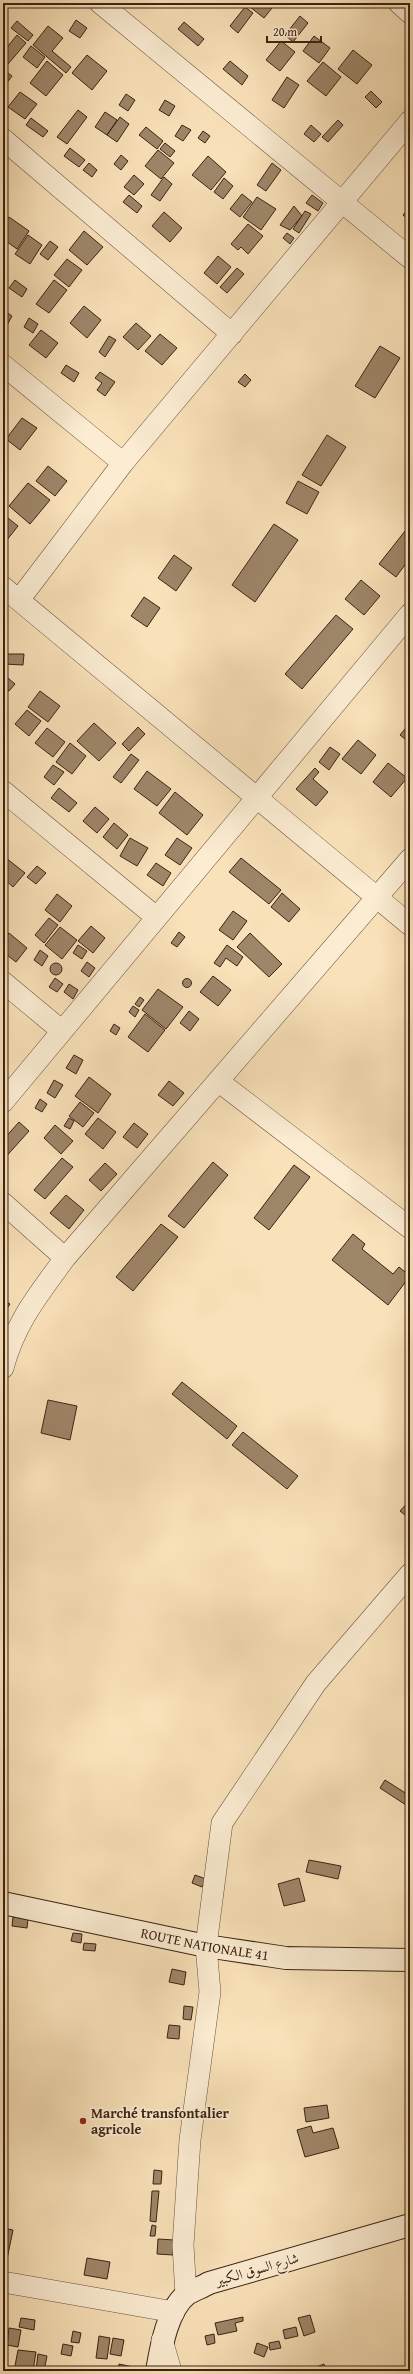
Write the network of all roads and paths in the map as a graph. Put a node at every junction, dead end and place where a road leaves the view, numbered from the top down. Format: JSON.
{"nodes":[{"id":1,"x":100,"y":3,"type":"edge"},
{"id":2,"x":399,"y":3,"type":"edge"},
{"id":3,"x":410,"y":13,"type":"edge"},
{"id":4,"x":410,"y":121,"type":"edge"},
{"id":5,"x":3,"y":139,"type":"edge"},
{"id":6,"x":342,"y":200,"type":"junction"},
{"id":7,"x":410,"y":258,"type":"edge"},
{"id":8,"x":232,"y":334,"type":"junction"},
{"id":9,"x":3,"y":365,"type":"edge"},
{"id":10,"x":123,"y":463,"type":"junction"},
{"id":11,"x":3,"y":587,"type":"edge"},
{"id":12,"x":20,"y":600,"type":"junction"},
{"id":13,"x":410,"y":614,"type":"edge"},
{"id":14,"x":3,"y":791,"type":"edge"},
{"id":15,"x":255,"y":799,"type":"junction"},
{"id":16,"x":410,"y":859,"type":"edge"},
{"id":17,"x":378,"y":898,"type":"junction"},
{"id":18,"x":156,"y":917,"type":"junction"},
{"id":19,"x":410,"y":925,"type":"edge"},
{"id":20,"x":3,"y":982,"type":"edge"},
{"id":21,"x":62,"y":1031,"type":"junction"},
{"id":22,"x":218,"y":1081,"type":"junction"},
{"id":23,"x":3,"y":1102,"type":"edge"},
{"id":24,"x":3,"y":1203,"type":"edge"},
{"id":25,"x":410,"y":1228,"type":"edge"},
{"id":26,"x":65,"y":1258,"type":"junction"},
{"id":27,"x":3,"y":1368,"type":"edge"},
{"id":28,"x":410,"y":1574,"type":"edge"},
{"id":29,"x":3,"y":1903,"type":"edge"},
{"id":30,"x":206,"y":1946,"type":"junction"},
{"id":31,"x":410,"y":1960,"type":"edge"},
{"id":32,"x":410,"y":2225,"type":"edge"},
{"id":33,"x":3,"y":2282,"type":"edge"},
{"id":34,"x":186,"y":2295,"type":"junction"},
{"id":35,"x":174,"y":2312,"type":"junction"},
{"id":36,"x":162,"y":2340,"type":"junction"},
{"id":37,"x":157,"y":2371,"type":"edge"},
{"id":38,"x":171,"y":2371,"type":"edge"}],
"edges":[{"from":1,"to":6,"type":"street"},
{"from":2,"to":3,"type":"street"},
{"from":4,"to":6,"type":"street"},
{"from":5,"to":8,"type":"street"},
{"from":6,"to":7,"type":"street"},
{"from":6,"to":8,"type":"street"},
{"from":8,"to":10,"type":"street"},
{"from":9,"to":10,"type":"street"},
{"from":10,"to":12,"type":"street"},
{"from":11,"to":12,"type":"street"},
{"from":12,"to":15,"type":"street"},
{"from":13,"to":15,"type":"street"},
{"from":14,"to":18,"type":"street"},
{"from":15,"to":17,"type":"street"},
{"from":15,"to":18,"type":"street"},
{"from":16,"to":17,"type":"street"},
{"from":17,"to":19,"type":"street"},
{"from":17,"to":22,"type":"street"},
{"from":18,"to":21,"type":"street"},
{"from":20,"to":21,"type":"street"},
{"from":21,"to":23,"type":"street"},
{"from":22,"to":25,"type":"street"},
{"from":22,"to":26,"type":"street"},
{"from":24,"to":26,"type":"street"},
{"from":26,"to":27,"type":"street"},
{"from":28,"to":30,"type":"street"},
{"from":29,"to":30,"type":"street","name":"ROUTE NATIONALE 41"},
{"from":30,"to":31,"type":"street","name":"ROUTE NATIONALE 41"},
{"from":30,"to":34,"type":"street"},
{"from":32,"to":34,"type":"street","name":"شارع السوق الكبير"},
{"from":33,"to":35,"type":"street"},
{"from":34,"to":35,"type":"street","name":"شارع السوق الكبير"},
{"from":35,"to":36,"type":"street","name":"شارع السوق الكبير"},
{"from":36,"to":37,"type":"street","name":"شارع السوق الكبير"},
{"from":36,"to":38,"type":"street"}]}
